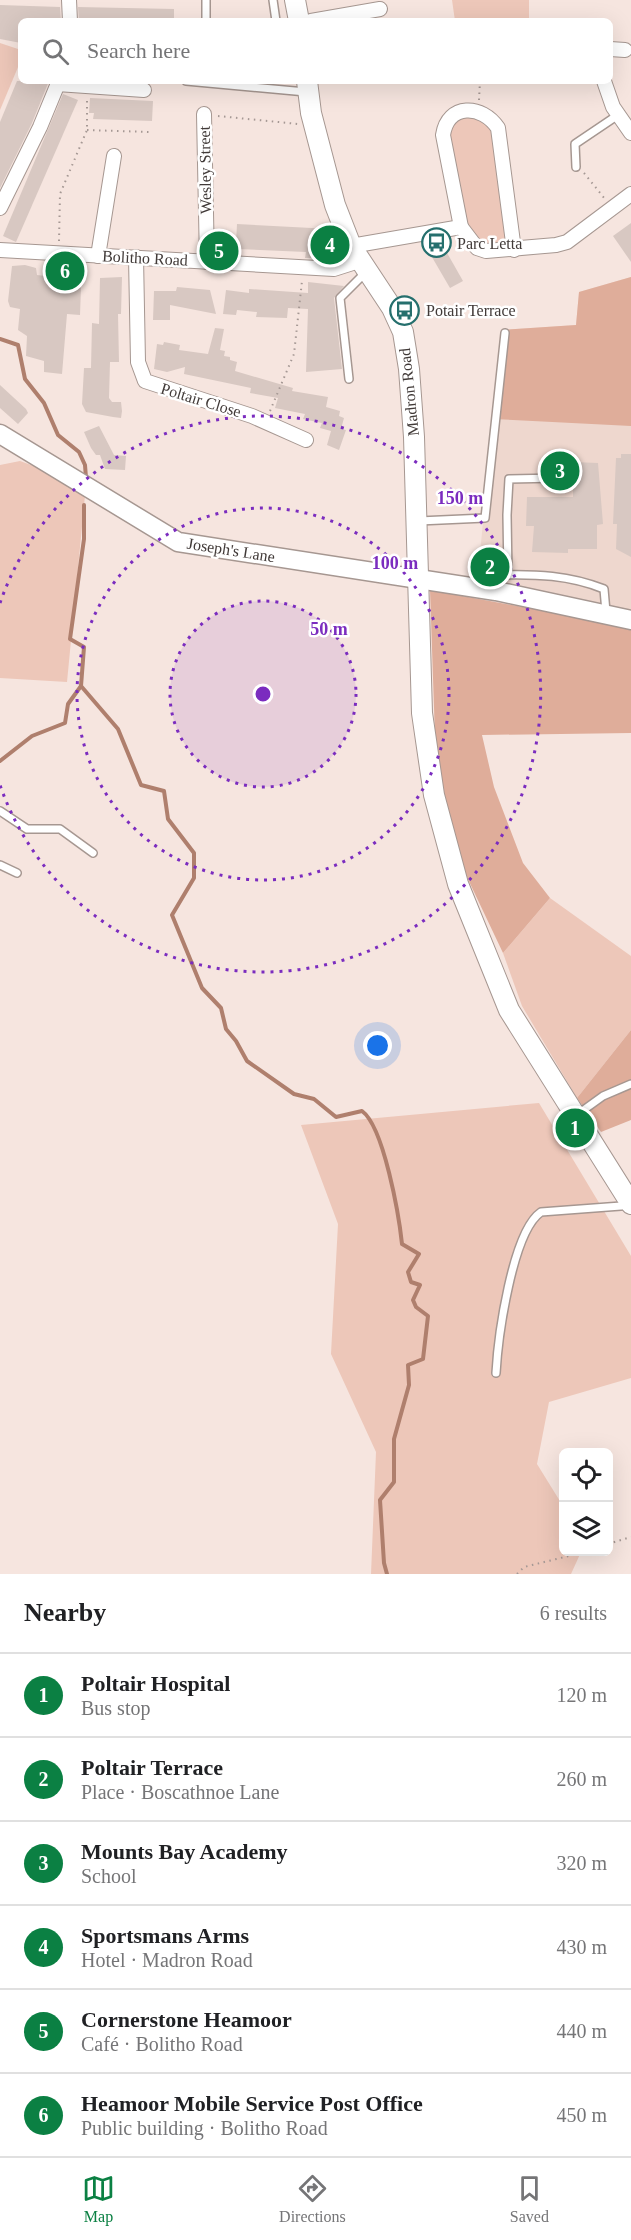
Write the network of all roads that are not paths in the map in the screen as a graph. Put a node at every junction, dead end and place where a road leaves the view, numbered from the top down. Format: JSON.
{"nodes":[{"id":1,"x":69,"y":0,"type":"edge"},
{"id":2,"x":206,"y":0,"type":"edge"},
{"id":3,"x":273,"y":0,"type":"edge"},
{"id":4,"x":296,"y":0,"type":"edge"},
{"id":5,"x":380,"y":9,"type":"dead end"},
{"id":6,"x":70,"y":18,"type":"edge"},
{"id":7,"x":206,"y":18,"type":"edge"},
{"id":8,"x":276,"y":18,"type":"edge"},
{"id":9,"x":299,"y":18,"type":"edge"},
{"id":10,"x":328,"y":18,"type":"edge"},
{"id":11,"x":613,"y":49,"type":"edge"},
{"id":12,"x":625,"y":50,"type":"dead end"},
{"id":13,"x":58,"y":84,"type":"edge"},
{"id":14,"x":65,"y":84,"type":"edge"},
{"id":15,"x":247,"y":84,"type":"edge"},
{"id":16,"x":605,"y":84,"type":"edge"},
{"id":17,"x":308,"y":87,"type":"edge"},
{"id":18,"x":144,"y":90,"type":"dead end"},
{"id":19,"x":204,"y":114,"type":"road end"},
{"id":20,"x":618,"y":115,"type":"junction"},
{"id":21,"x":631,"y":133,"type":"edge"},
{"id":22,"x":114,"y":156,"type":"dead end"},
{"id":23,"x":576,"y":165,"type":"road end"},
{"id":24,"x":631,"y":194,"type":"edge"},
{"id":25,"x":0,"y":208,"type":"edge"},
{"id":26,"x":461,"y":227,"type":"junction"},
{"id":27,"x":514,"y":250,"type":"junction"},
{"id":28,"x":0,"y":252,"type":"edge"},
{"id":29,"x":98,"y":256,"type":"junction"},
{"id":30,"x":136,"y":257,"type":"junction"},
{"id":31,"x":359,"y":260,"type":"junction"},
{"id":32,"x":207,"y":262,"type":"junction"},
{"id":33,"x":505,"y":333,"type":"dead end"},
{"id":34,"x":349,"y":379,"type":"dead end"},
{"id":35,"x":0,"y":434,"type":"edge"},
{"id":36,"x":306,"y":440,"type":"dead end"},
{"id":37,"x":558,"y":478,"type":"dead end"},
{"id":38,"x":416,"y":521,"type":"junction"},
{"id":39,"x":508,"y":574,"type":"junction"},
{"id":40,"x":418,"y":579,"type":"junction"},
{"id":41,"x":496,"y":591,"type":"junction"},
{"id":42,"x":606,"y":616,"type":"junction"},
{"id":43,"x":631,"y":620,"type":"edge"},
{"id":44,"x":0,"y":811,"type":"edge"},
{"id":45,"x":93,"y":853,"type":"dead end"},
{"id":46,"x":0,"y":865,"type":"edge"},
{"id":47,"x":17,"y":873,"type":"dead end"},
{"id":48,"x":631,"y":1084,"type":"edge"},
{"id":49,"x":576,"y":1116,"type":"junction"},
{"id":50,"x":630,"y":1203,"type":"edge"},
{"id":51,"x":496,"y":1373,"type":"dead end"}],
"edges":[{"from":1,"to":6,"type":"street"},
{"from":2,"to":7,"type":"lane"},
{"from":3,"to":8,"type":"lane"},
{"from":4,"to":9,"type":"main road"},
{"from":5,"to":10,"type":"street"},
{"from":11,"to":12,"type":"street"},
{"from":13,"to":25,"type":"street"},
{"from":14,"to":18,"type":"street"},
{"from":15,"to":17,"type":"lane"},
{"from":16,"to":20,"type":"street"},
{"from":17,"to":31,"type":"main road","name":"Madron Road"},
{"from":19,"to":32,"type":"street","name":"Wesley Street"},
{"from":20,"to":21,"type":"street"},
{"from":20,"to":23,"type":"lane"},
{"from":22,"to":29,"type":"street"},
{"from":24,"to":27,"type":"street"},
{"from":26,"to":27,"type":"street"},
{"from":26,"to":27,"type":"street"},
{"from":26,"to":31,"type":"street","name":"Bolitho Road"},
{"from":28,"to":29,"type":"street","name":"Bolitho Road"},
{"from":29,"to":30,"type":"street","name":"Bolitho Road"},
{"from":30,"to":32,"type":"street","name":"Bolitho Road"},
{"from":30,"to":36,"type":"street","name":"Poltair Close"},
{"from":31,"to":32,"type":"street","name":"Bolitho Road"},
{"from":31,"to":34,"type":"lane"},
{"from":31,"to":38,"type":"main road","name":"Madron Road"},
{"from":33,"to":38,"type":"lane"},
{"from":35,"to":40,"type":"street","name":"Joseph's Lane"},
{"from":37,"to":39,"type":"lane"},
{"from":38,"to":40,"type":"main road","name":"Madron Road"},
{"from":39,"to":41,"type":"lane"},
{"from":39,"to":42,"type":"lane"},
{"from":40,"to":41,"type":"street","name":"Joseph's Lane"},
{"from":40,"to":49,"type":"main road","name":"Madron Road"},
{"from":41,"to":42,"type":"street","name":"Joseph's Lane"},
{"from":42,"to":43,"type":"street","name":"Joseph's Lane"},
{"from":44,"to":45,"type":"lane"},
{"from":46,"to":47,"type":"lane"},
{"from":48,"to":49,"type":"lane"},
{"from":49,"to":50,"type":"main road","name":"Madron Road"},
{"from":50,"to":51,"type":"lane"}]}
